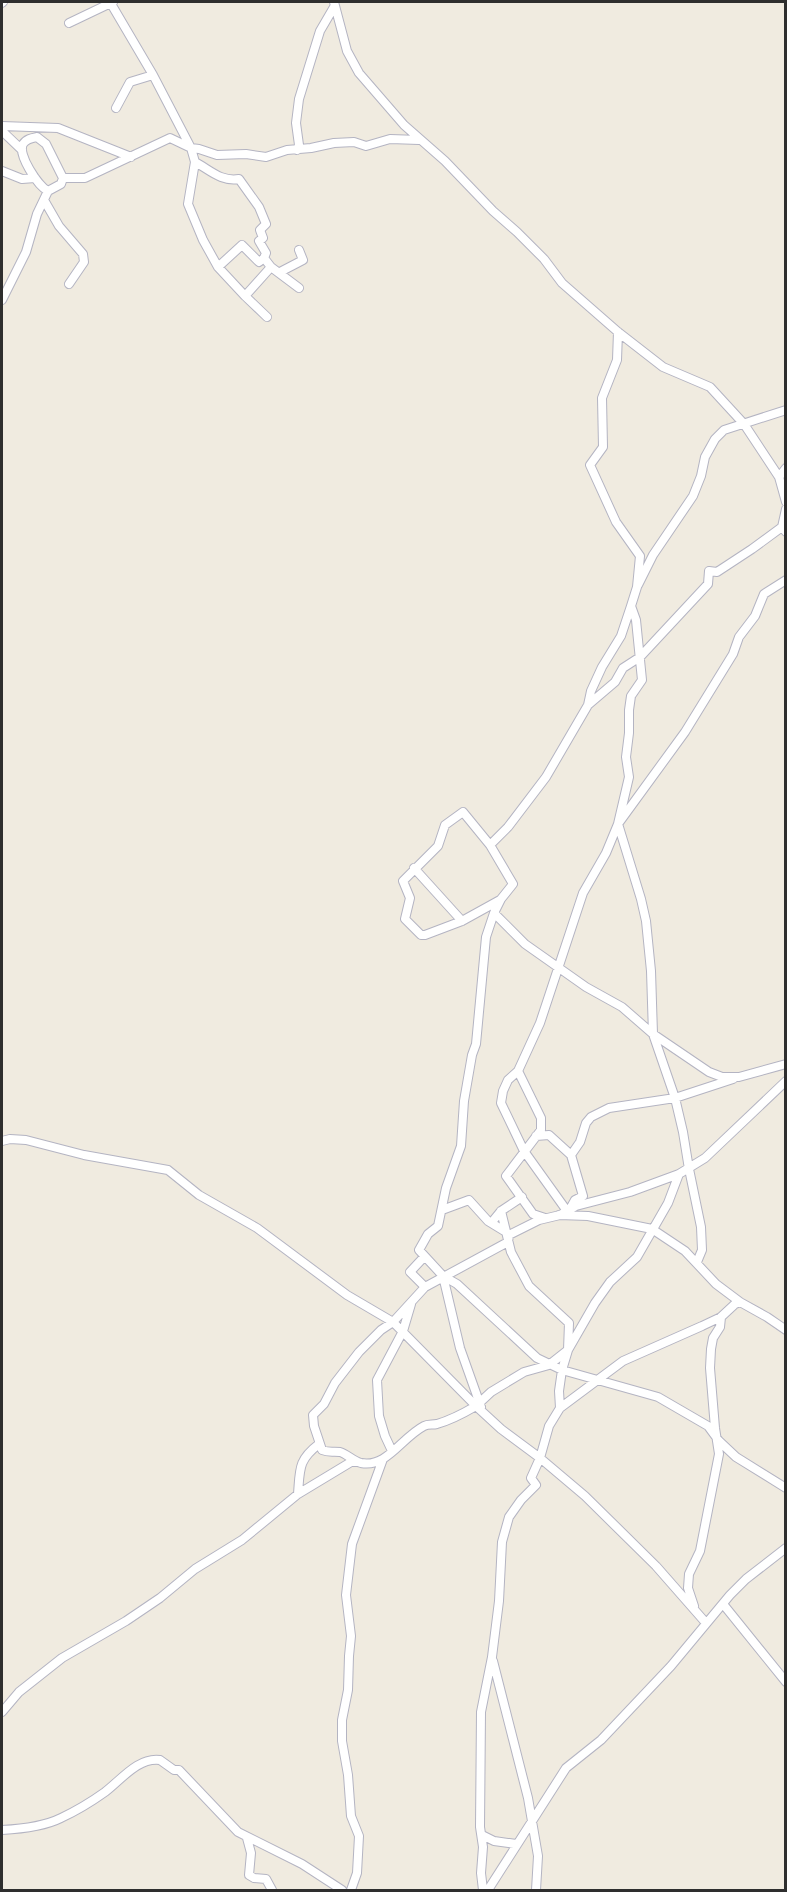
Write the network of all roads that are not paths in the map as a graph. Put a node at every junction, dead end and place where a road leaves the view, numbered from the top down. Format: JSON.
{"nodes":[{"id":1,"x":111,"y":2,"type":"edge"},
{"id":2,"x":334,"y":4,"type":"edge"},
{"id":3,"x":69,"y":23,"type":"dead end"},
{"id":4,"x":153,"y":75,"type":"junction"},
{"id":5,"x":116,"y":108,"type":"dead end"},
{"id":6,"x":2,"y":126,"type":"edge"},
{"id":7,"x":2,"y":131,"type":"edge"},
{"id":8,"x":419,"y":140,"type":"junction"},
{"id":9,"x":191,"y":148,"type":"junction"},
{"id":10,"x":22,"y":150,"type":"junction"},
{"id":11,"x":297,"y":150,"type":"junction"},
{"id":12,"x":131,"y":157,"type":"junction"},
{"id":13,"x":195,"y":162,"type":"junction"},
{"id":14,"x":2,"y":171,"type":"edge"},
{"id":15,"x":35,"y":178,"type":"junction"},
{"id":16,"x":63,"y":178,"type":"junction"},
{"id":17,"x":48,"y":191,"type":"junction"},
{"id":18,"x":44,"y":200,"type":"junction"},
{"id":19,"x":299,"y":250,"type":"dead end"},
{"id":20,"x":264,"y":258,"type":"junction"},
{"id":21,"x":218,"y":267,"type":"junction"},
{"id":22,"x":271,"y":267,"type":"junction"},
{"id":23,"x":280,"y":272,"type":"junction"},
{"id":24,"x":69,"y":284,"type":"dead end"},
{"id":25,"x":299,"y":288,"type":"dead end"},
{"id":26,"x":245,"y":296,"type":"junction"},
{"id":27,"x":2,"y":300,"type":"edge"},
{"id":28,"x":267,"y":316,"type":"dead end"},
{"id":29,"x":618,"y":332,"type":"junction"},
{"id":30,"x":786,"y":410,"type":"edge"},
{"id":31,"x":744,"y":424,"type":"junction"},
{"id":32,"x":786,"y":468,"type":"edge"},
{"id":33,"x":779,"y":477,"type":"junction"},
{"id":34,"x":786,"y":502,"type":"edge"},
{"id":35,"x":786,"y":509,"type":"edge"},
{"id":36,"x":784,"y":530,"type":"edge"},
{"id":37,"x":786,"y":580,"type":"edge"},
{"id":38,"x":637,"y":587,"type":"junction"},
{"id":39,"x":631,"y":606,"type":"junction"},
{"id":40,"x":640,"y":657,"type":"junction"},
{"id":41,"x":588,"y":705,"type":"junction"},
{"id":42,"x":618,"y":824,"type":"junction"},
{"id":43,"x":490,"y":845,"type":"junction"},
{"id":44,"x":414,"y":868,"type":"junction"},
{"id":45,"x":501,"y":899,"type":"junction"},
{"id":46,"x":494,"y":913,"type":"junction"},
{"id":47,"x":462,"y":921,"type":"junction"},
{"id":48,"x":558,"y":966,"type":"junction"},
{"id":49,"x":652,"y":1034,"type":"junction"},
{"id":50,"x":786,"y":1064,"type":"edge"},
{"id":51,"x":518,"y":1071,"type":"junction"},
{"id":52,"x":739,"y":1077,"type":"junction"},
{"id":53,"x":786,"y":1081,"type":"edge"},
{"id":54,"x":675,"y":1098,"type":"junction"},
{"id":55,"x":536,"y":1136,"type":"junction"},
{"id":56,"x":2,"y":1141,"type":"edge"},
{"id":57,"x":524,"y":1151,"type":"junction"},
{"id":58,"x":571,"y":1155,"type":"junction"},
{"id":59,"x":689,"y":1169,"type":"junction"},
{"id":60,"x":680,"y":1174,"type":"junction"},
{"id":61,"x":522,"y":1197,"type":"junction"},
{"id":62,"x":442,"y":1210,"type":"junction"},
{"id":63,"x":501,"y":1211,"type":"junction"},
{"id":64,"x":566,"y":1212,"type":"junction"},
{"id":65,"x":492,"y":1222,"type":"junction"},
{"id":66,"x":652,"y":1229,"type":"junction"},
{"id":67,"x":507,"y":1236,"type":"junction"},
{"id":68,"x":424,"y":1257,"type":"junction"},
{"id":69,"x":697,"y":1262,"type":"junction"},
{"id":70,"x":443,"y":1276,"type":"junction"},
{"id":71,"x":425,"y":1287,"type":"junction"},
{"id":72,"x":412,"y":1302,"type":"junction"},
{"id":73,"x":740,"y":1302,"type":"junction"},
{"id":74,"x":721,"y":1317,"type":"junction"},
{"id":75,"x":393,"y":1322,"type":"junction"},
{"id":76,"x":403,"y":1330,"type":"junction"},
{"id":77,"x":786,"y":1330,"type":"edge"},
{"id":78,"x":568,"y":1350,"type":"junction"},
{"id":79,"x":549,"y":1365,"type":"junction"},
{"id":80,"x":562,"y":1370,"type":"junction"},
{"id":81,"x":599,"y":1381,"type":"junction"},
{"id":82,"x":479,"y":1407,"type":"junction"},
{"id":83,"x":560,"y":1408,"type":"junction"},
{"id":84,"x":719,"y":1441,"type":"junction"},
{"id":85,"x":319,"y":1444,"type":"junction"},
{"id":86,"x":392,"y":1451,"type":"junction"},
{"id":87,"x":540,"y":1458,"type":"junction"},
{"id":88,"x":383,"y":1460,"type":"junction"},
{"id":89,"x":363,"y":1463,"type":"junction"},
{"id":90,"x":786,"y":1488,"type":"edge"},
{"id":91,"x":298,"y":1494,"type":"junction"},
{"id":92,"x":786,"y":1548,"type":"edge"},
{"id":93,"x":723,"y":1604,"type":"junction"},
{"id":94,"x":697,"y":1613,"type":"junction"},
{"id":95,"x":706,"y":1623,"type":"junction"},
{"id":96,"x":492,"y":1657,"type":"junction"},
{"id":97,"x":786,"y":1682,"type":"edge"},
{"id":98,"x":2,"y":1712,"type":"edge"},
{"id":99,"x":532,"y":1821,"type":"junction"},
{"id":100,"x":2,"y":1830,"type":"edge"},
{"id":101,"x":482,"y":1834,"type":"junction"},
{"id":102,"x":247,"y":1838,"type":"junction"},
{"id":103,"x":516,"y":1845,"type":"junction"},
{"id":104,"x":272,"y":1890,"type":"edge"},
{"id":105,"x":342,"y":1890,"type":"edge"},
{"id":106,"x":351,"y":1890,"type":"edge"},
{"id":107,"x":483,"y":1890,"type":"edge"},
{"id":108,"x":488,"y":1890,"type":"edge"},
{"id":109,"x":536,"y":1890,"type":"edge"}],
"edges":[{"from":1,"to":3,"type":"street"},
{"from":1,"to":4,"type":"street"},
{"from":2,"to":8,"type":"street"},
{"from":2,"to":11,"type":"street"},
{"from":4,"to":5,"type":"street"},
{"from":4,"to":9,"type":"street"},
{"from":6,"to":12,"type":"street"},
{"from":7,"to":10,"type":"street"},
{"from":8,"to":11,"type":"street"},
{"from":8,"to":29,"type":"street"},
{"from":9,"to":11,"type":"street"},
{"from":9,"to":12,"type":"street"},
{"from":9,"to":13,"type":"street"},
{"from":10,"to":15,"type":"street"},
{"from":10,"to":16,"type":"street"},
{"from":12,"to":16,"type":"street"},
{"from":13,"to":20,"type":"street"},
{"from":13,"to":21,"type":"street"},
{"from":14,"to":15,"type":"street"},
{"from":15,"to":17,"type":"street"},
{"from":16,"to":17,"type":"street"},
{"from":17,"to":18,"type":"street"},
{"from":18,"to":24,"type":"street"},
{"from":18,"to":27,"type":"street"},
{"from":19,"to":23,"type":"street"},
{"from":20,"to":21,"type":"street"},
{"from":20,"to":22,"type":"street"},
{"from":21,"to":26,"type":"street"},
{"from":22,"to":23,"type":"street"},
{"from":22,"to":26,"type":"street"},
{"from":23,"to":25,"type":"street"},
{"from":26,"to":28,"type":"street"},
{"from":29,"to":31,"type":"street"},
{"from":29,"to":38,"type":"street"},
{"from":30,"to":31,"type":"street"},
{"from":31,"to":33,"type":"street"},
{"from":31,"to":38,"type":"street"},
{"from":32,"to":33,"type":"street"},
{"from":33,"to":34,"type":"street"},
{"from":35,"to":36,"type":"street"},
{"from":36,"to":40,"type":"street"},
{"from":37,"to":42,"type":"street"},
{"from":38,"to":39,"type":"street"},
{"from":39,"to":40,"type":"street"},
{"from":39,"to":41,"type":"street"},
{"from":40,"to":41,"type":"street"},
{"from":40,"to":42,"type":"street"},
{"from":41,"to":43,"type":"street"},
{"from":42,"to":48,"type":"street"},
{"from":42,"to":49,"type":"street"},
{"from":43,"to":44,"type":"street"},
{"from":43,"to":45,"type":"street"},
{"from":44,"to":47,"type":"street"},
{"from":44,"to":47,"type":"street"},
{"from":45,"to":46,"type":"street"},
{"from":45,"to":47,"type":"street"},
{"from":46,"to":48,"type":"street"},
{"from":46,"to":62,"type":"street"},
{"from":48,"to":49,"type":"street"},
{"from":48,"to":51,"type":"street"},
{"from":49,"to":52,"type":"street"},
{"from":49,"to":54,"type":"street"},
{"from":50,"to":52,"type":"street"},
{"from":51,"to":55,"type":"street"},
{"from":51,"to":57,"type":"street"},
{"from":52,"to":54,"type":"street"},
{"from":53,"to":59,"type":"street"},
{"from":54,"to":58,"type":"street"},
{"from":54,"to":59,"type":"street"},
{"from":55,"to":57,"type":"street"},
{"from":55,"to":58,"type":"street"},
{"from":56,"to":75,"type":"street"},
{"from":57,"to":61,"type":"street"},
{"from":57,"to":64,"type":"street"},
{"from":58,"to":64,"type":"street"},
{"from":59,"to":60,"type":"street"},
{"from":59,"to":69,"type":"street"},
{"from":60,"to":64,"type":"street"},
{"from":60,"to":66,"type":"street"},
{"from":61,"to":63,"type":"street"},
{"from":61,"to":64,"type":"street"},
{"from":62,"to":65,"type":"street"},
{"from":62,"to":68,"type":"street"},
{"from":63,"to":65,"type":"street"},
{"from":63,"to":67,"type":"street"},
{"from":64,"to":66,"type":"street"},
{"from":64,"to":67,"type":"street"},
{"from":65,"to":67,"type":"street"},
{"from":66,"to":69,"type":"street"},
{"from":66,"to":78,"type":"street"},
{"from":67,"to":70,"type":"street"},
{"from":67,"to":78,"type":"street"},
{"from":68,"to":70,"type":"street"},
{"from":68,"to":71,"type":"street"},
{"from":69,"to":73,"type":"street"},
{"from":70,"to":71,"type":"street"},
{"from":70,"to":79,"type":"street"},
{"from":70,"to":82,"type":"street"},
{"from":71,"to":72,"type":"street"},
{"from":72,"to":75,"type":"street"},
{"from":72,"to":76,"type":"street"},
{"from":73,"to":74,"type":"street"},
{"from":73,"to":77,"type":"street"},
{"from":74,"to":81,"type":"street"},
{"from":74,"to":84,"type":"street"},
{"from":75,"to":76,"type":"street"},
{"from":75,"to":85,"type":"street"},
{"from":76,"to":82,"type":"street"},
{"from":76,"to":86,"type":"street"},
{"from":78,"to":79,"type":"street"},
{"from":78,"to":80,"type":"street"},
{"from":79,"to":80,"type":"street"},
{"from":79,"to":82,"type":"street"},
{"from":80,"to":81,"type":"street"},
{"from":80,"to":83,"type":"street"},
{"from":81,"to":83,"type":"street"},
{"from":81,"to":84,"type":"street"},
{"from":82,"to":86,"type":"street"},
{"from":82,"to":87,"type":"street"},
{"from":83,"to":87,"type":"street"},
{"from":84,"to":90,"type":"street"},
{"from":84,"to":94,"type":"street"},
{"from":85,"to":89,"type":"street"},
{"from":85,"to":91,"type":"street"},
{"from":86,"to":88,"type":"street"},
{"from":87,"to":94,"type":"street"},
{"from":87,"to":96,"type":"street"},
{"from":88,"to":89,"type":"street"},
{"from":88,"to":106,"type":"street"},
{"from":89,"to":91,"type":"street"},
{"from":91,"to":98,"type":"street"},
{"from":92,"to":93,"type":"street"},
{"from":93,"to":95,"type":"street"},
{"from":93,"to":97,"type":"street"},
{"from":94,"to":95,"type":"street"},
{"from":95,"to":99,"type":"street"},
{"from":96,"to":99,"type":"street"},
{"from":96,"to":101,"type":"street"},
{"from":99,"to":103,"type":"street"},
{"from":99,"to":109,"type":"street"},
{"from":100,"to":102,"type":"street"},
{"from":101,"to":103,"type":"street"},
{"from":101,"to":107,"type":"street"},
{"from":102,"to":104,"type":"street"},
{"from":102,"to":105,"type":"street"},
{"from":103,"to":108,"type":"street"}]}
